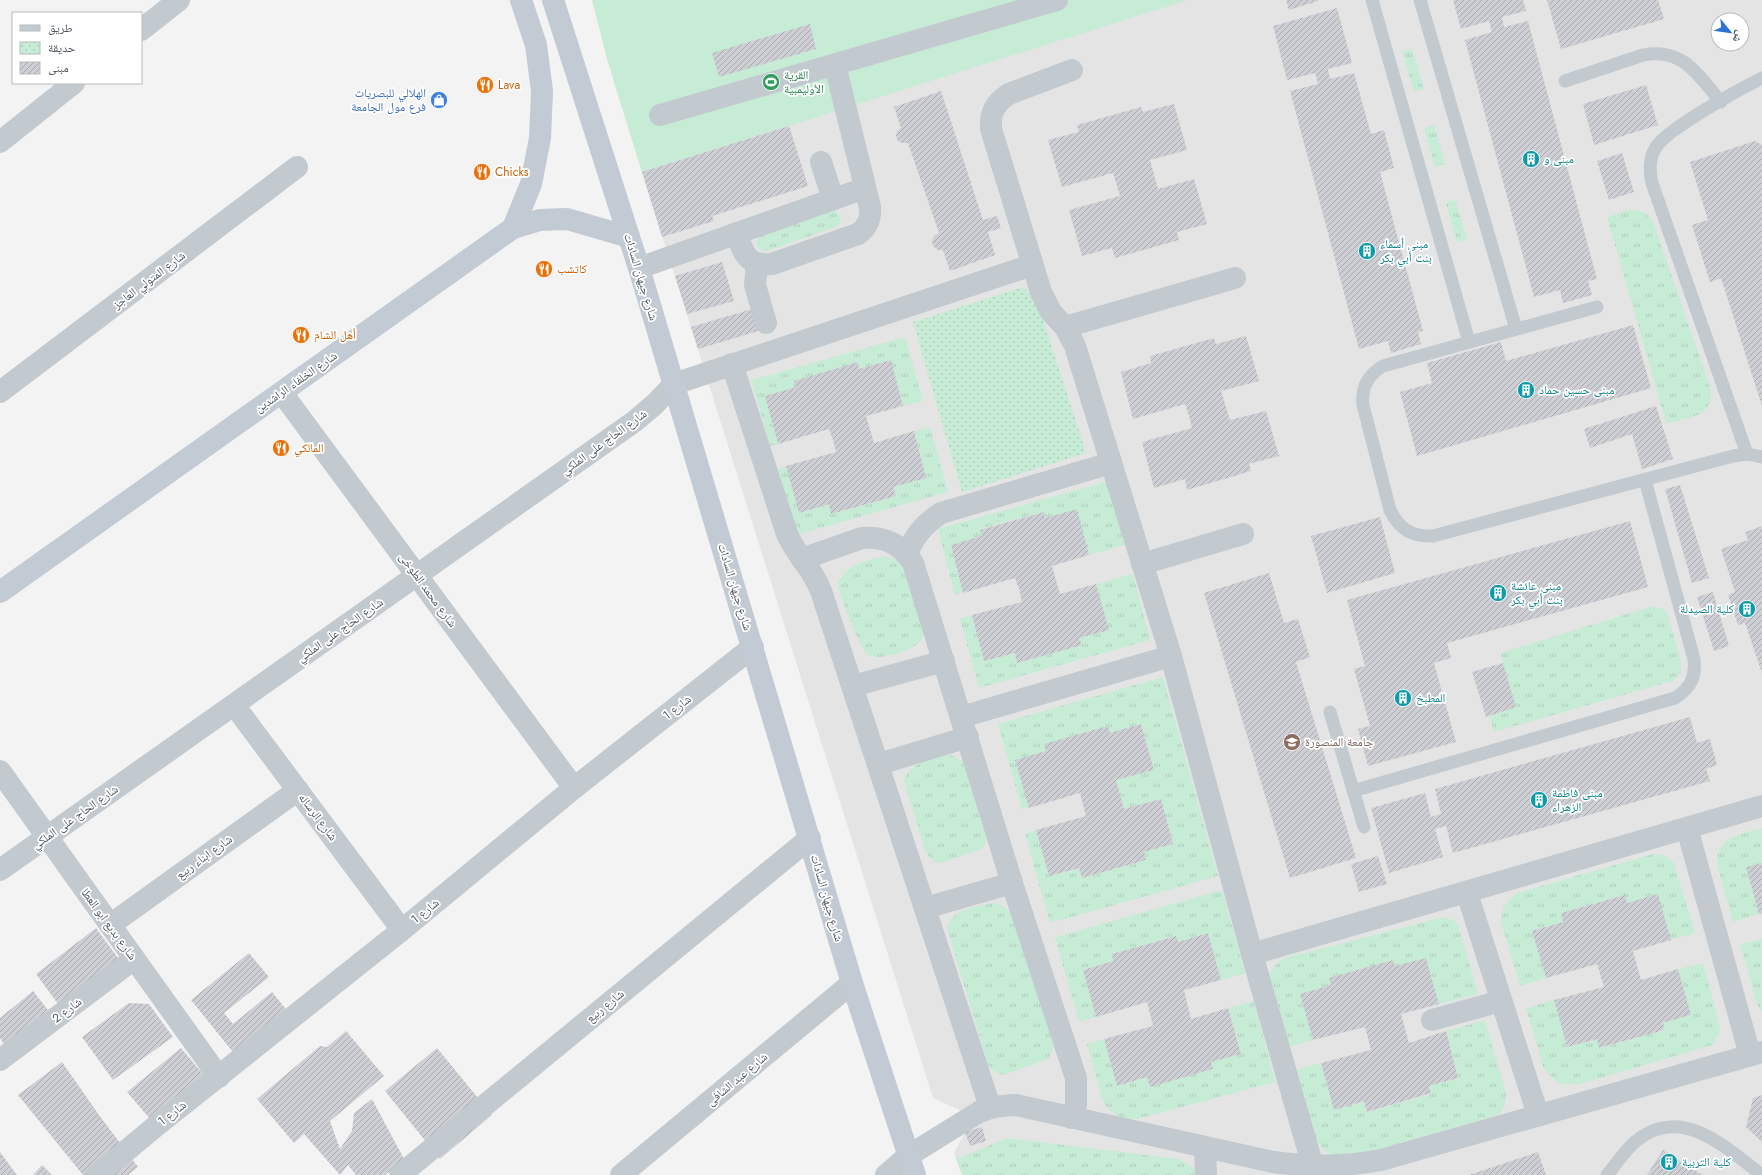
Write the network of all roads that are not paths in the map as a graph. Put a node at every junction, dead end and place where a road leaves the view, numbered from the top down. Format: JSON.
{"nodes":[{"id":1,"x":179,"y":0,"type":"edge"},
{"id":2,"x":521,"y":0,"type":"edge"},
{"id":3,"x":553,"y":0,"type":"edge"},
{"id":4,"x":1057,"y":0,"type":"edge"},
{"id":5,"x":1372,"y":0,"type":"edge"},
{"id":6,"x":1420,"y":0,"type":"edge"},
{"id":7,"x":142,"y":29,"type":"edge"},
{"id":8,"x":835,"y":65,"type":"junction"},
{"id":9,"x":1072,"y":70,"type":"dead end"},
{"id":10,"x":1762,"y":78,"type":"edge"},
{"id":11,"x":1565,"y":81,"type":"dead end"},
{"id":12,"x":73,"y":84,"type":"edge"},
{"id":13,"x":1721,"y":102,"type":"junction"},
{"id":14,"x":660,"y":116,"type":"dead end"},
{"id":15,"x":0,"y":142,"type":"edge"},
{"id":16,"x":821,"y":162,"type":"dead end"},
{"id":17,"x":297,"y":168,"type":"dead end"},
{"id":18,"x":865,"y":188,"type":"junction"},
{"id":19,"x":833,"y":199,"type":"junction"},
{"id":20,"x":513,"y":228,"type":"junction"},
{"id":21,"x":736,"y":233,"type":"junction"},
{"id":22,"x":629,"y":237,"type":"junction"},
{"id":23,"x":757,"y":264,"type":"junction"},
{"id":24,"x":1032,"y":265,"type":"junction"},
{"id":25,"x":639,"y":268,"type":"junction"},
{"id":26,"x":1235,"y":278,"type":"dead end"},
{"id":27,"x":1597,"y":307,"type":"dead end"},
{"id":28,"x":766,"y":323,"type":"dead end"},
{"id":29,"x":1064,"y":327,"type":"junction"},
{"id":30,"x":1516,"y":329,"type":"junction"},
{"id":31,"x":1469,"y":342,"type":"junction"},
{"id":32,"x":732,"y":364,"type":"junction"},
{"id":33,"x":674,"y":384,"type":"junction"},
{"id":34,"x":0,"y":392,"type":"edge"},
{"id":35,"x":282,"y":392,"type":"junction"},
{"id":36,"x":1747,"y":454,"type":"junction"},
{"id":37,"x":1762,"y":457,"type":"edge"},
{"id":38,"x":1111,"y":463,"type":"junction"},
{"id":39,"x":1645,"y":480,"type":"junction"},
{"id":40,"x":1243,"y":534,"type":"dead end"},
{"id":41,"x":907,"y":554,"type":"junction"},
{"id":42,"x":802,"y":559,"type":"junction"},
{"id":43,"x":1142,"y":564,"type":"junction"},
{"id":44,"x":417,"y":575,"type":"junction"},
{"id":45,"x":0,"y":592,"type":"edge"},
{"id":46,"x":753,"y":647,"type":"junction"},
{"id":47,"x":1171,"y":656,"type":"junction"},
{"id":48,"x":944,"y":661,"type":"junction"},
{"id":49,"x":853,"y":686,"type":"junction"},
{"id":50,"x":234,"y":704,"type":"junction"},
{"id":51,"x":1330,"y":712,"type":"dead end"},
{"id":52,"x":964,"y":727,"type":"junction"},
{"id":53,"x":879,"y":764,"type":"junction"},
{"id":54,"x":0,"y":771,"type":"edge"},
{"id":55,"x":574,"y":788,"type":"junction"},
{"id":56,"x":298,"y":790,"type":"junction"},
{"id":57,"x":1353,"y":791,"type":"junction"},
{"id":58,"x":1762,"y":806,"type":"edge"},
{"id":59,"x":1364,"y":827,"type":"dead end"},
{"id":60,"x":1687,"y":828,"type":"junction"},
{"id":61,"x":47,"y":837,"type":"junction"},
{"id":62,"x":810,"y":838,"type":"junction"},
{"id":63,"x":0,"y":870,"type":"edge"},
{"id":64,"x":1012,"y":883,"type":"junction"},
{"id":65,"x":1467,"y":893,"type":"junction"},
{"id":66,"x":925,"y":908,"type":"junction"},
{"id":67,"x":110,"y":925,"type":"junction"},
{"id":68,"x":402,"y":930,"type":"junction"},
{"id":69,"x":1252,"y":954,"type":"junction"},
{"id":70,"x":134,"y":959,"type":"junction"},
{"id":71,"x":852,"y":983,"type":"junction"},
{"id":72,"x":1502,"y":1001,"type":"junction"},
{"id":73,"x":1432,"y":1020,"type":"dead end"},
{"id":74,"x":1756,"y":1053,"type":"edge"},
{"id":75,"x":0,"y":1060,"type":"edge"},
{"id":76,"x":219,"y":1077,"type":"junction"},
{"id":77,"x":990,"y":1107,"type":"junction"},
{"id":78,"x":1538,"y":1115,"type":"junction"},
{"id":79,"x":1072,"y":1118,"type":"junction"},
{"id":80,"x":1205,"y":1147,"type":"junction"},
{"id":81,"x":912,"y":1166,"type":"edge"},
{"id":82,"x":1313,"y":1167,"type":"junction"},
{"id":83,"x":97,"y":1175,"type":"edge"},
{"id":84,"x":400,"y":1175,"type":"edge"},
{"id":85,"x":621,"y":1175,"type":"edge"},
{"id":86,"x":886,"y":1175,"type":"edge"},
{"id":87,"x":1206,"y":1175,"type":"edge"},
{"id":88,"x":1608,"y":1175,"type":"edge"},
{"id":89,"x":1762,"y":1175,"type":"edge"}],
"edges":[{"from":1,"to":7,"type":"street"},
{"from":2,"to":20,"type":"main road"},
{"from":3,"to":22,"type":"main road","name":"شارع جيهان السادات"},
{"from":4,"to":8,"type":"street"},
{"from":5,"to":31,"type":"lane"},
{"from":6,"to":30,"type":"lane"},
{"from":8,"to":14,"type":"street"},
{"from":8,"to":18,"type":"street"},
{"from":9,"to":24,"type":"street"},
{"from":10,"to":13,"type":"lane"},
{"from":11,"to":13,"type":"lane"},
{"from":12,"to":15,"type":"street"},
{"from":13,"to":36,"type":"lane"},
{"from":16,"to":19,"type":"street"},
{"from":17,"to":34,"type":"street","name":"شارع المتولي العاجز"},
{"from":18,"to":19,"type":"street"},
{"from":18,"to":23,"type":"street"},
{"from":19,"to":21,"type":"street"},
{"from":20,"to":22,"type":"main road","name":"شارع الخلفاء الراشدين"},
{"from":20,"to":35,"type":"main road","name":"شارع الخلفاء الراشدين"},
{"from":21,"to":23,"type":"street"},
{"from":21,"to":25,"type":"street"},
{"from":22,"to":25,"type":"main road","name":"شارع جيهان السادات"},
{"from":23,"to":28,"type":"street"},
{"from":24,"to":29,"type":"street"},
{"from":24,"to":32,"type":"street"},
{"from":25,"to":33,"type":"main road","name":"شارع جيهان السادات"},
{"from":26,"to":29,"type":"street"},
{"from":27,"to":30,"type":"lane"},
{"from":29,"to":38,"type":"street"},
{"from":30,"to":31,"type":"lane"},
{"from":31,"to":39,"type":"lane"},
{"from":32,"to":33,"type":"street"},
{"from":32,"to":42,"type":"street"},
{"from":33,"to":44,"type":"street","name":"شارع الحاج على الملكي"},
{"from":33,"to":46,"type":"main road","name":"شارع جيهان السادات"},
{"from":35,"to":44,"type":"street","name":"شارع محمد الطوخى"},
{"from":35,"to":45,"type":"main road","name":"شارع الخلفاء الراشدين"},
{"from":36,"to":37,"type":"lane"},
{"from":36,"to":39,"type":"lane"},
{"from":38,"to":41,"type":"street"},
{"from":38,"to":43,"type":"street"},
{"from":39,"to":57,"type":"lane"},
{"from":40,"to":43,"type":"street"},
{"from":41,"to":42,"type":"street"},
{"from":41,"to":48,"type":"street"},
{"from":42,"to":49,"type":"street"},
{"from":43,"to":47,"type":"street"},
{"from":44,"to":50,"type":"street","name":"شارع الحاج على الملكي"},
{"from":44,"to":55,"type":"street","name":"شارع محمد الطوخى"},
{"from":46,"to":55,"type":"street","name":"شارع 1"},
{"from":46,"to":62,"type":"main road","name":"شارع جيهان السادات"},
{"from":47,"to":52,"type":"street"},
{"from":47,"to":69,"type":"street"},
{"from":48,"to":49,"type":"street"},
{"from":48,"to":52,"type":"street"},
{"from":49,"to":53,"type":"street"},
{"from":50,"to":56,"type":"street","name":"شارع الرساله"},
{"from":50,"to":61,"type":"street","name":"شارع الحاج على الملكي"},
{"from":51,"to":57,"type":"lane"},
{"from":52,"to":53,"type":"street"},
{"from":52,"to":64,"type":"street"},
{"from":53,"to":66,"type":"street"},
{"from":54,"to":61,"type":"street","name":"شارع بديع ابو العطا"},
{"from":55,"to":68,"type":"street","name":"شارع 1"},
{"from":56,"to":67,"type":"street","name":"شارع ابناء ربيع"},
{"from":56,"to":68,"type":"street","name":"شارع الرساله"},
{"from":57,"to":59,"type":"lane"},
{"from":58,"to":60,"type":"street"},
{"from":60,"to":65,"type":"street"},
{"from":60,"to":74,"type":"street"},
{"from":61,"to":63,"type":"street","name":"شارع الحاج على الملكي"},
{"from":61,"to":67,"type":"street","name":"شارع بديع ابو العطا"},
{"from":62,"to":71,"type":"main road","name":"شارع جيهان السادات"},
{"from":62,"to":84,"type":"street","name":"شارع ربيع"},
{"from":64,"to":66,"type":"street"},
{"from":64,"to":79,"type":"street"},
{"from":65,"to":69,"type":"street"},
{"from":65,"to":72,"type":"street"},
{"from":66,"to":77,"type":"street"},
{"from":67,"to":70,"type":"street","name":"شارع بديع ابو العطا"},
{"from":68,"to":76,"type":"street","name":"شارع 1"},
{"from":69,"to":82,"type":"street"},
{"from":70,"to":75,"type":"street","name":"شارع 2"},
{"from":70,"to":76,"type":"street","name":"شارع بديع ابو العطا"},
{"from":71,"to":81,"type":"main road","name":"شارع جيهان السادات"},
{"from":71,"to":85,"type":"street","name":"شارع عبد الشافى"},
{"from":72,"to":73,"type":"street"},
{"from":72,"to":78,"type":"street"},
{"from":74,"to":78,"type":"street"},
{"from":76,"to":83,"type":"street","name":"شارع 1"},
{"from":77,"to":79,"type":"street"},
{"from":77,"to":81,"type":"street"},
{"from":78,"to":82,"type":"street"},
{"from":79,"to":80,"type":"street"},
{"from":80,"to":82,"type":"street"},
{"from":80,"to":87,"type":"street"},
{"from":81,"to":86,"type":"street"},
{"from":88,"to":89,"type":"lane"}]}
